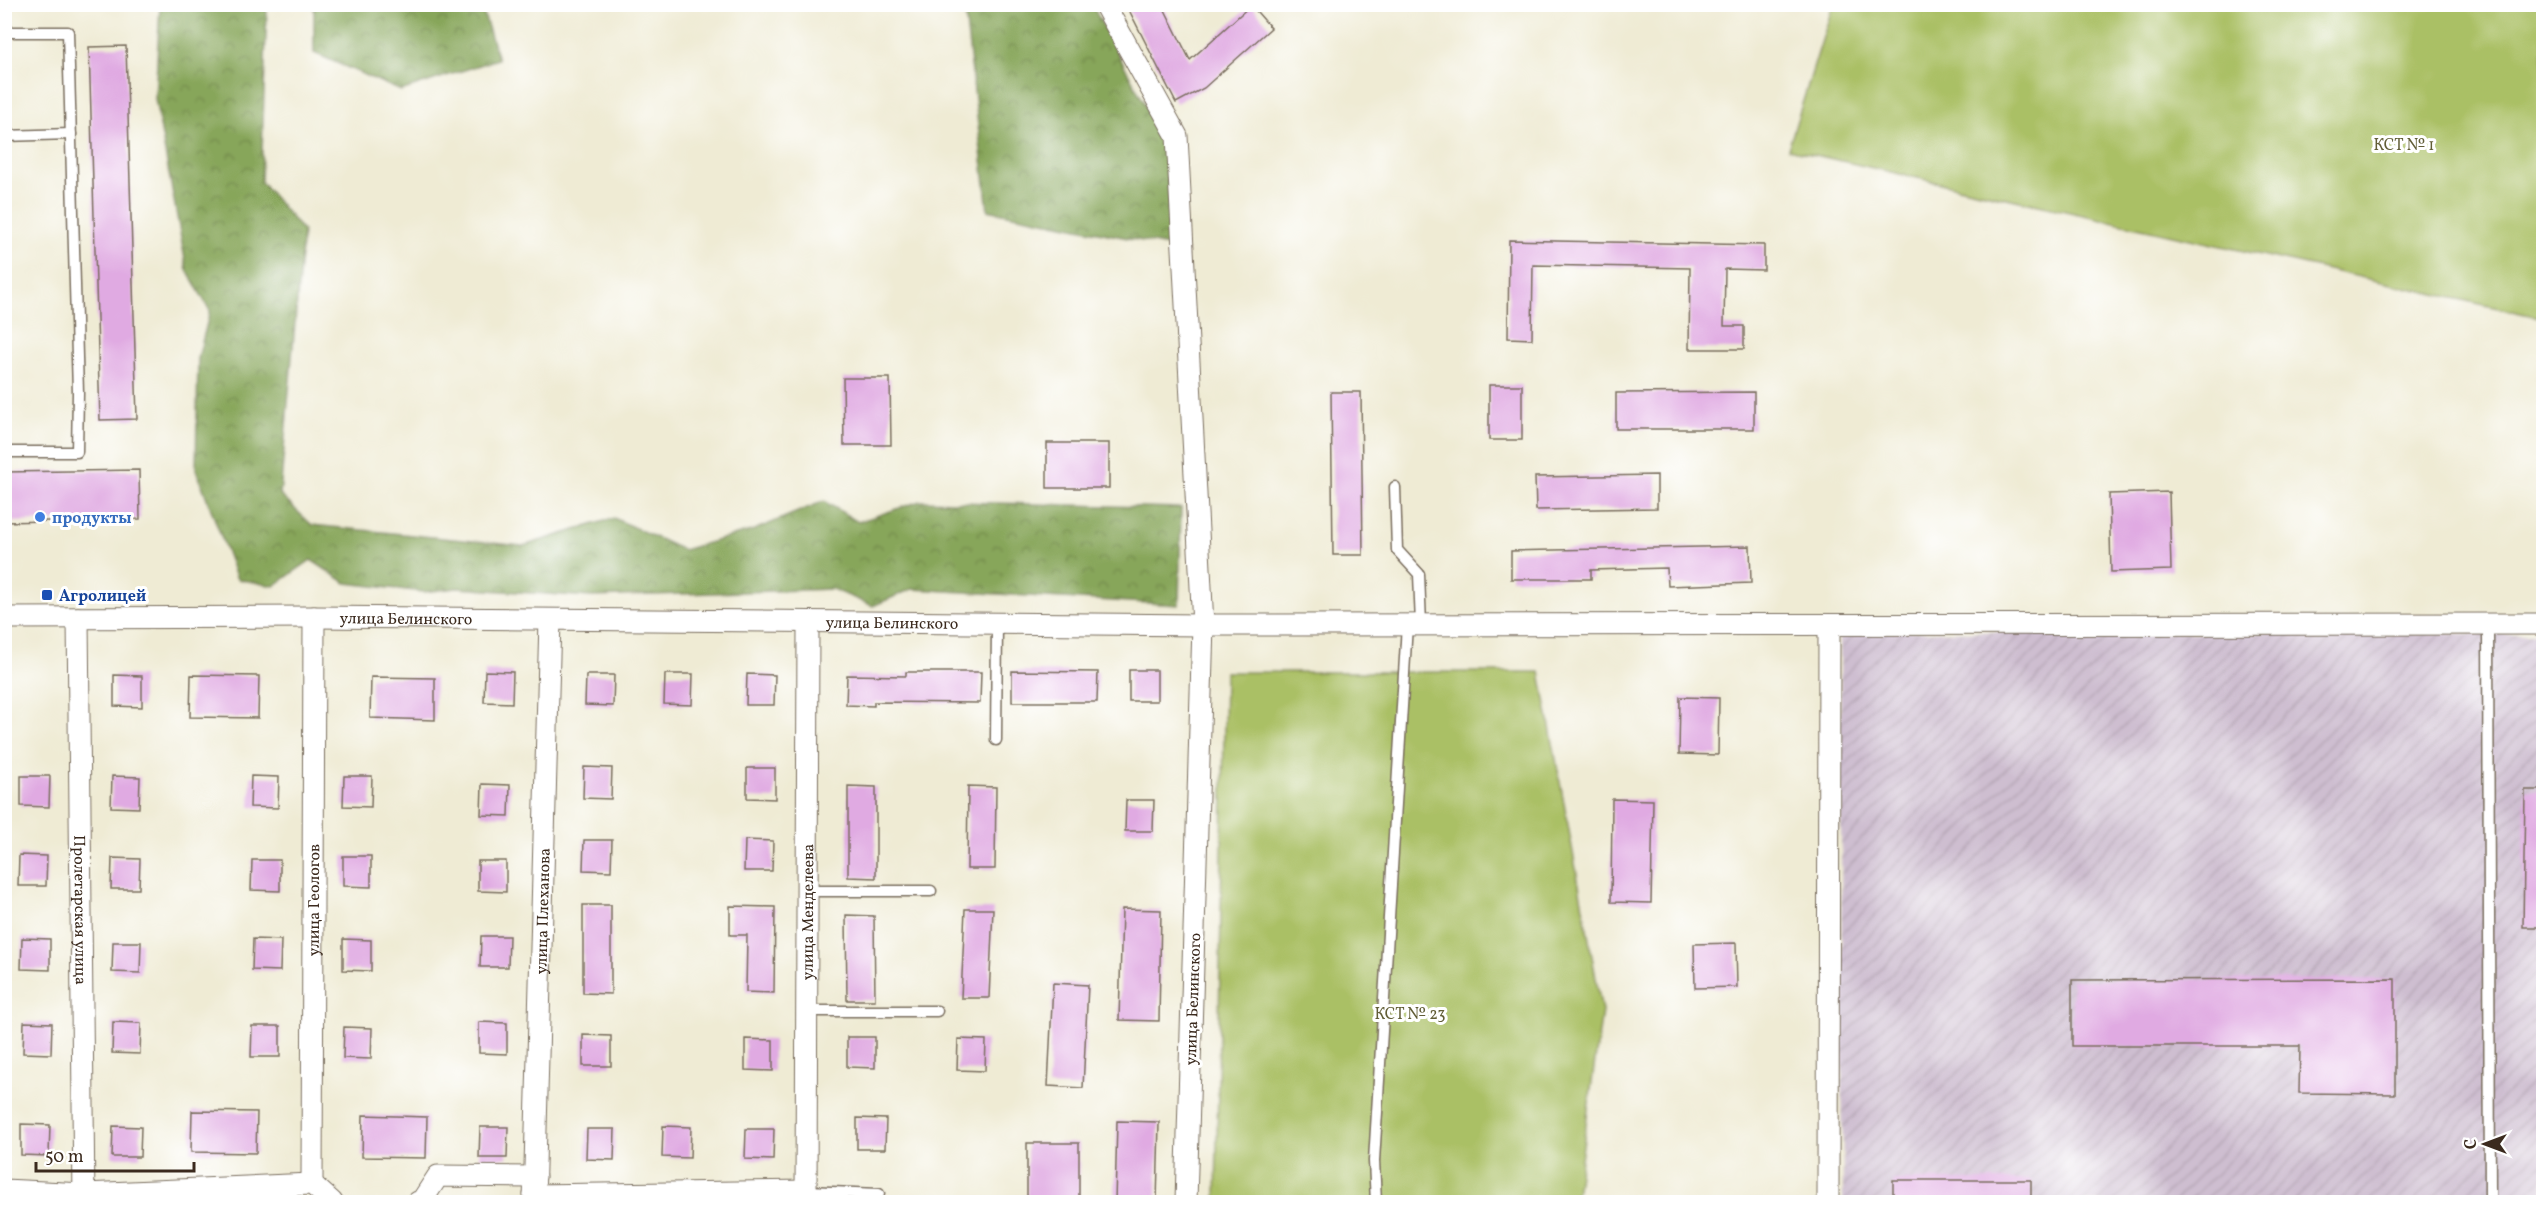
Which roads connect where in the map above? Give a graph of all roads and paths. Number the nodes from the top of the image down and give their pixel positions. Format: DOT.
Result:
graph roads {
  1 [pos="1104,4"];
  2 [pos="4,32"];
  3 [pos="70,134"];
  4 [pos="4,136"];
  5 [pos="4,452"];
  6 [pos="1395,487"];
  7 [pos="314,617"];
  8 [pos="4,618"];
  9 [pos="78,618"];
  10 [pos="550,620"];
  11 [pos="808,623"];
  12 [pos="997,624"];
  13 [pos="2488,624"];
  14 [pos="2544,624"];
  15 [pos="1203,625"];
  16 [pos="1414,625"];
  17 [pos="1829,625"];
  18 [pos="996,740"];
  19 [pos="807,891"];
  20 [pos="931,891"];
  21 [pos="807,1011"];
  22 [pos="937,1011"];
  23 [pos="312,1184"];
  24 [pos="4,1190"];
  25 [pos="534,1192"];
  26 [pos="879,1194"];
  27 [pos="807,1197"];
  28 [pos="84,1198"];
  29 [pos="332,1203"];
  30 [pos="418,1203"];
  31 [pos="1186,1203"];
  32 [pos="1376,1203"];
  33 [pos="1828,1203"];
  34 [pos="2490,1203"];
  1 -- 15 [label="street"];
  2 -- 3 [label="lane"];
  3 -- 4 [label="lane"];
  3 -- 5 [label="lane"];
  6 -- 16 [label="lane"];
  7 -- 9 [label="street, улица Белинского"];
  7 -- 10 [label="street, улица Белинского"];
  7 -- 23 [label="street, улица Геологов"];
  8 -- 9 [label="street, улица Белинского"];
  9 -- 28 [label="street, Пролетарская улица"];
  10 -- 11 [label="street, улица Белинского"];
  10 -- 25 [label="street, улица Плеханова"];
  11 -- 12 [label="street, улица Белинского"];
  11 -- 19 [label="street, улица Менделеева"];
  12 -- 15 [label="street, улица Белинского"];
  12 -- 18 [label="lane"];
  13 -- 14 [label="street"];
  13 -- 17 [label="street"];
  13 -- 34 [label="lane"];
  15 -- 16 [label="street"];
  15 -- 31 [label="street, улица Белинского"];
  16 -- 17 [label="street"];
  16 -- 32 [label="lane"];
  17 -- 33 [label="street"];
  19 -- 20 [label="lane"];
  19 -- 21 [label="street, улица Менделеева"];
  21 -- 22 [label="lane"];
  21 -- 27 [label="street, улица Менделеева"];
  23 -- 28 [label="street"];
  23 -- 29 [label="street"];
  24 -- 28 [label="street"];
  25 -- 27 [label="street"];
  25 -- 30 [label="street"];
  26 -- 27 [label="lane"];
}
